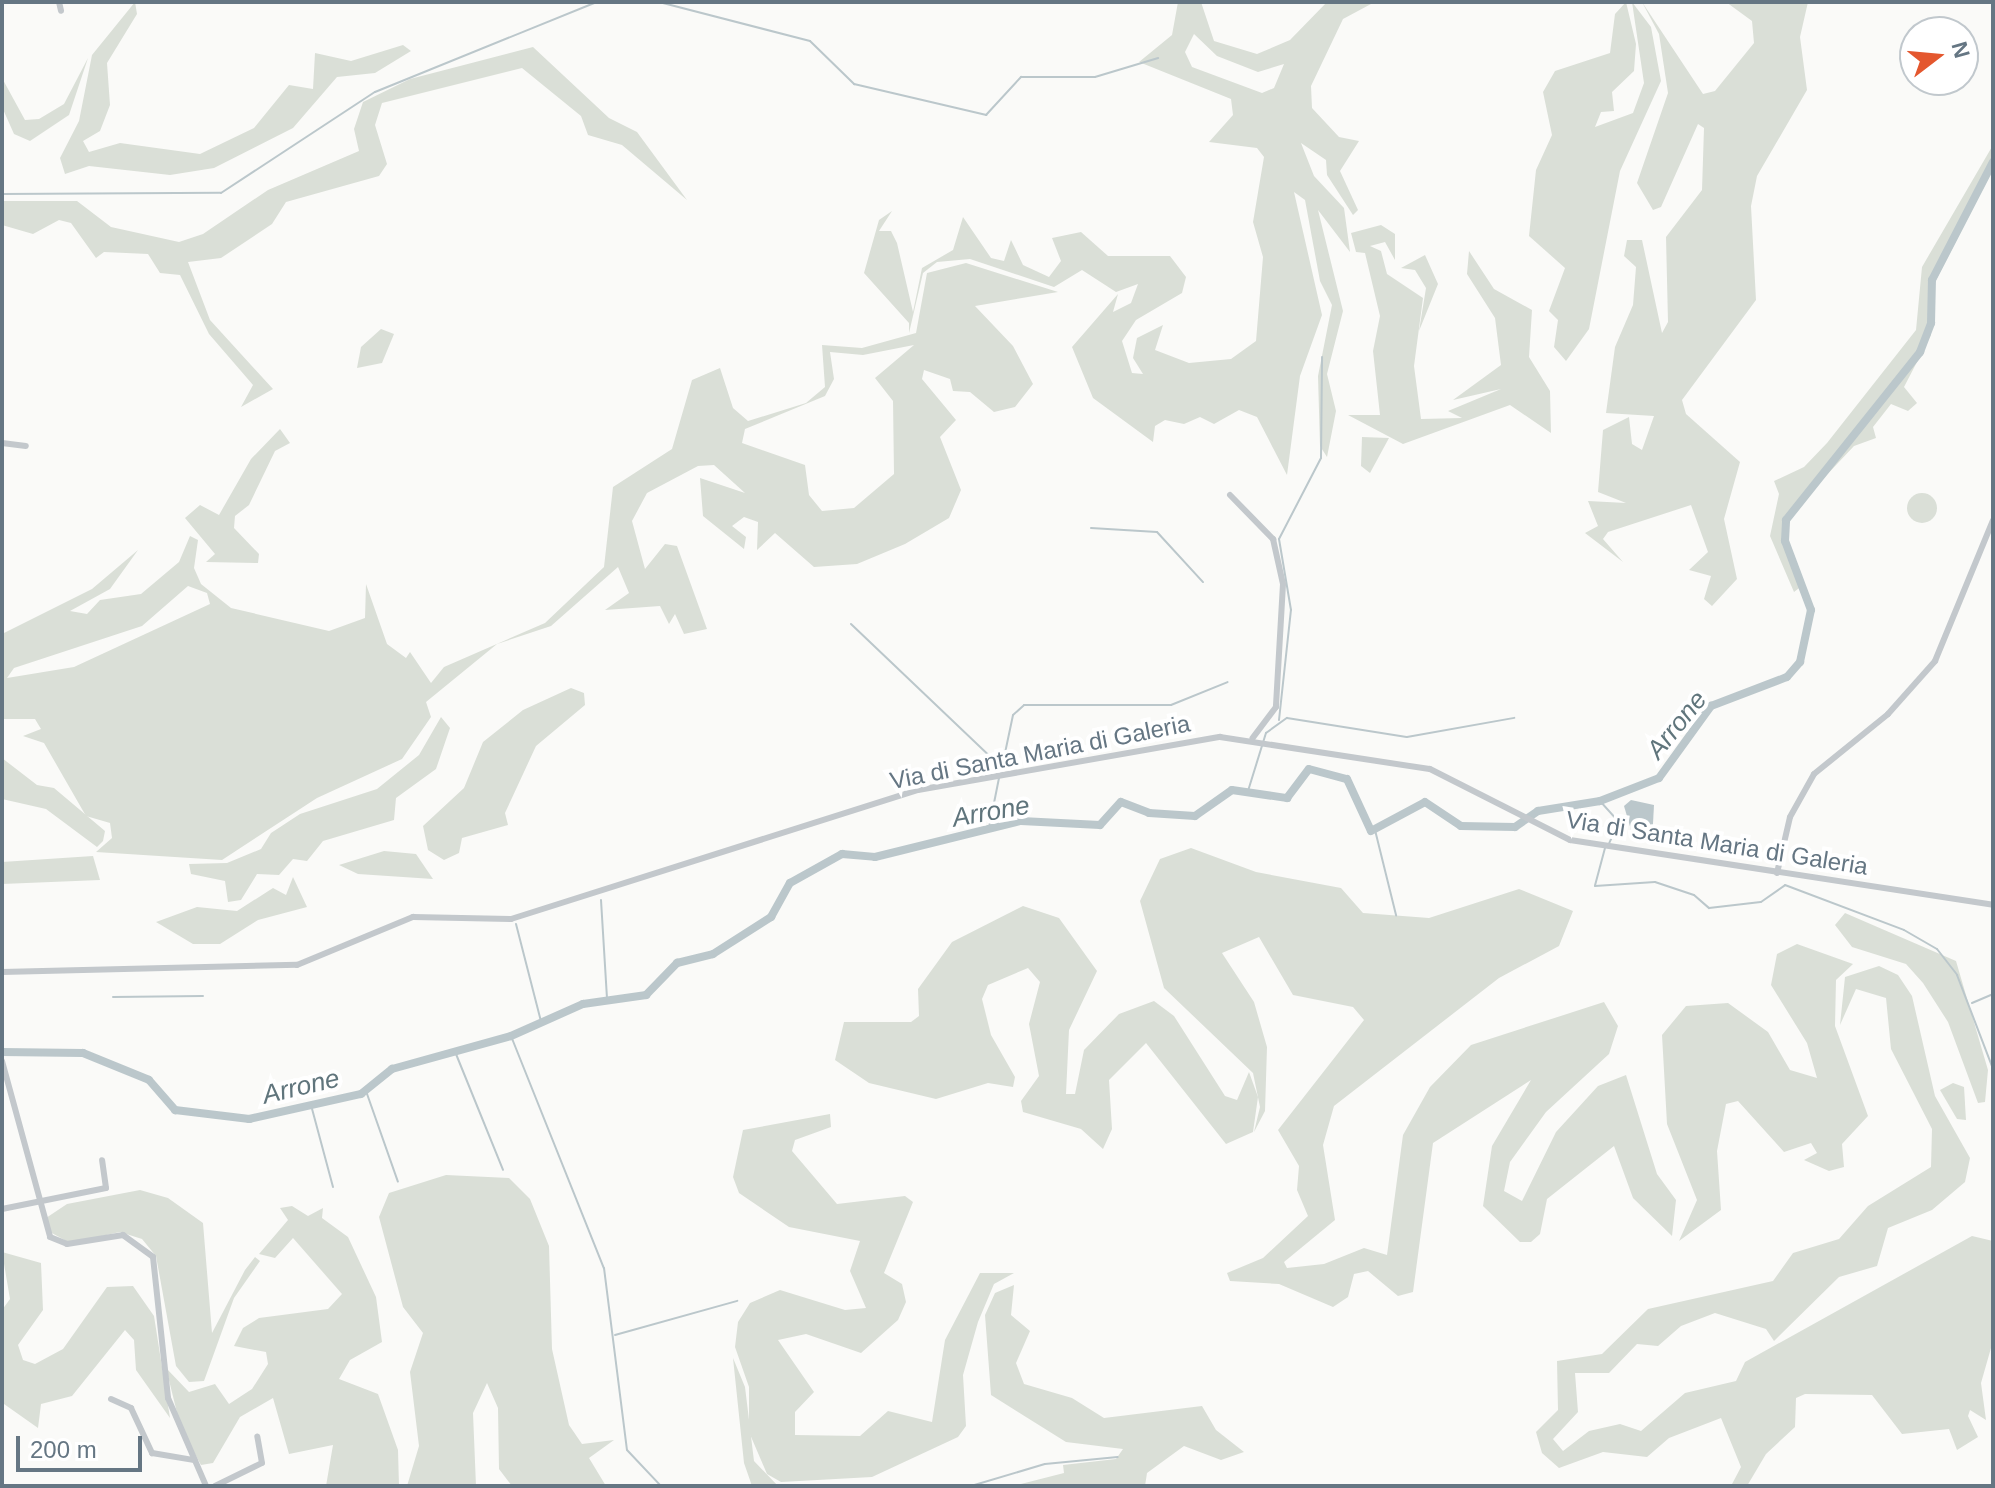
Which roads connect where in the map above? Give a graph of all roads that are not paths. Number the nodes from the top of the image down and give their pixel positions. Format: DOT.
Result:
graph roads {
  1 [pos="59,2"];
  2 [pos="61,11"];
  3 [pos="2,443"];
  4 [pos="26,446"];
  5 [pos="1230,495"];
  6 [pos="1993,520"];
  7 [pos="1260,739"];
  8 [pos="1777,873"];
  9 [pos="1993,905"];
  10 [pos="2,972"];
  11 [pos="2,1061"];
  12 [pos="102,1160"];
  13 [pos="37,1202"];
  14 [pos="2,1209"];
  15 [pos="111,1399"];
  16 [pos="257,1436"];
  17 [pos="194,1460"];
  18 [pos="206,1486"];
  19 [pos="215,1486"];
  1 -- 2 [label="street"];
  3 -- 4 [label="street"];
  5 -- 7 [label="street"];
  6 -- 8 [label="street"];
  7 -- 8 [label="street, Via di Santa Maria di Galeria"];
  7 -- 10 [label="street, Via di Santa Maria di Galeria"];
  8 -- 9 [label="street, Via di Santa Maria di Galeria"];
  11 -- 13 [label="street"];
  12 -- 13 [label="street"];
  13 -- 14 [label="street"];
  13 -- 17 [label="street"];
  15 -- 17 [label="street"];
  16 -- 19 [label="street"];
  17 -- 18 [label="street"];
}
